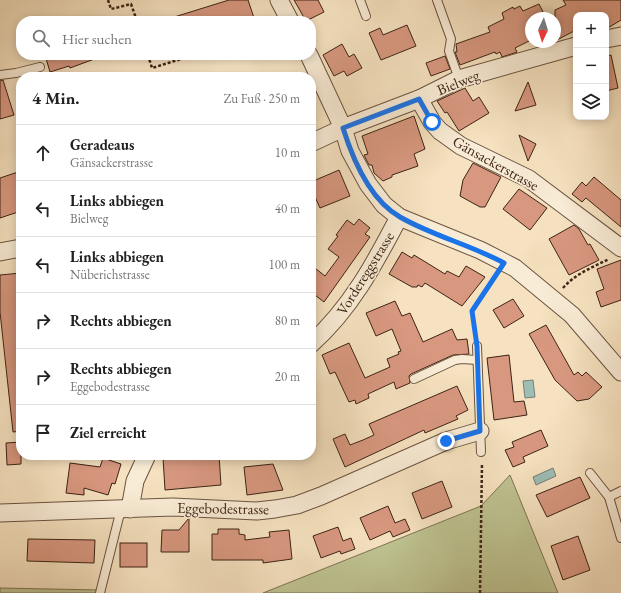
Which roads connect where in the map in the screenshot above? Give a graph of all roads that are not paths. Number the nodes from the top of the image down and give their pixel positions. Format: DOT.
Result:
graph roads {
  1 [pos="279,0"];
  2 [pos="360,0"];
  3 [pos="437,0"];
  4 [pos="287,16"];
  5 [pos="366,16"];
  6 [pos="621,36"];
  7 [pos="609,38"];
  8 [pos="573,47"];
  9 [pos="310,60"];
  10 [pos="40,67"];
  11 [pos="20,72"];
  12 [pos="16,73"];
  13 [pos="0,75"];
  14 [pos="459,79"];
  15 [pos="419,99"];
  16 [pos="343,128"];
  17 [pos="316,141"];
  18 [pos="399,217"];
  19 [pos="16,249"];
  20 [pos="0,252"];
  21 [pos="616,253"];
  22 [pos="316,340"];
  23 [pos="477,346"];
  24 [pos="477,360"];
  25 [pos="621,372"];
  26 [pos="414,379"];
  27 [pos="480,431"];
  28 [pos="481,452"];
  29 [pos="145,460"];
  30 [pos="590,473"];
  31 [pos="621,491"];
  32 [pos="609,497"];
  33 [pos="125,509"];
  34 [pos="0,513"];
  35 [pos="621,538"];
  36 [pos="100,593"];
  1 -- 4 [label="street"];
  2 -- 5 [label="lane"];
  3 -- 14 [label="lane"];
  6 -- 7 [label="street"];
  8 -- 14 [label="street, Bielweg"];
  9 -- 16 [label="street"];
  10 -- 11 [label="lane"];
  12 -- 13 [label="lane"];
  14 -- 15 [label="street, Bielweg"];
  15 -- 16 [label="street, Bielweg"];
  15 -- 21 [label="street, Gänsackerstrasse"];
  16 -- 17 [label="street, Bielweg"];
  16 -- 18 [label="street"];
  18 -- 22 [label="street, Vordereggstrasse"];
  18 -- 25 [label="street"];
  19 -- 20 [label="street"];
  23 -- 24 [label="lane"];
  24 -- 26 [label="lane"];
  24 -- 27 [label="lane"];
  27 -- 28 [label="lane"];
  27 -- 33 [label="street, Eggebodestrasse"];
  29 -- 33 [label="street"];
  30 -- 32 [label="lane"];
  31 -- 32 [label="lane"];
  32 -- 35 [label="lane"];
  33 -- 34 [label="street, Eggebodestrasse"];
  33 -- 36 [label="lane"];
}
